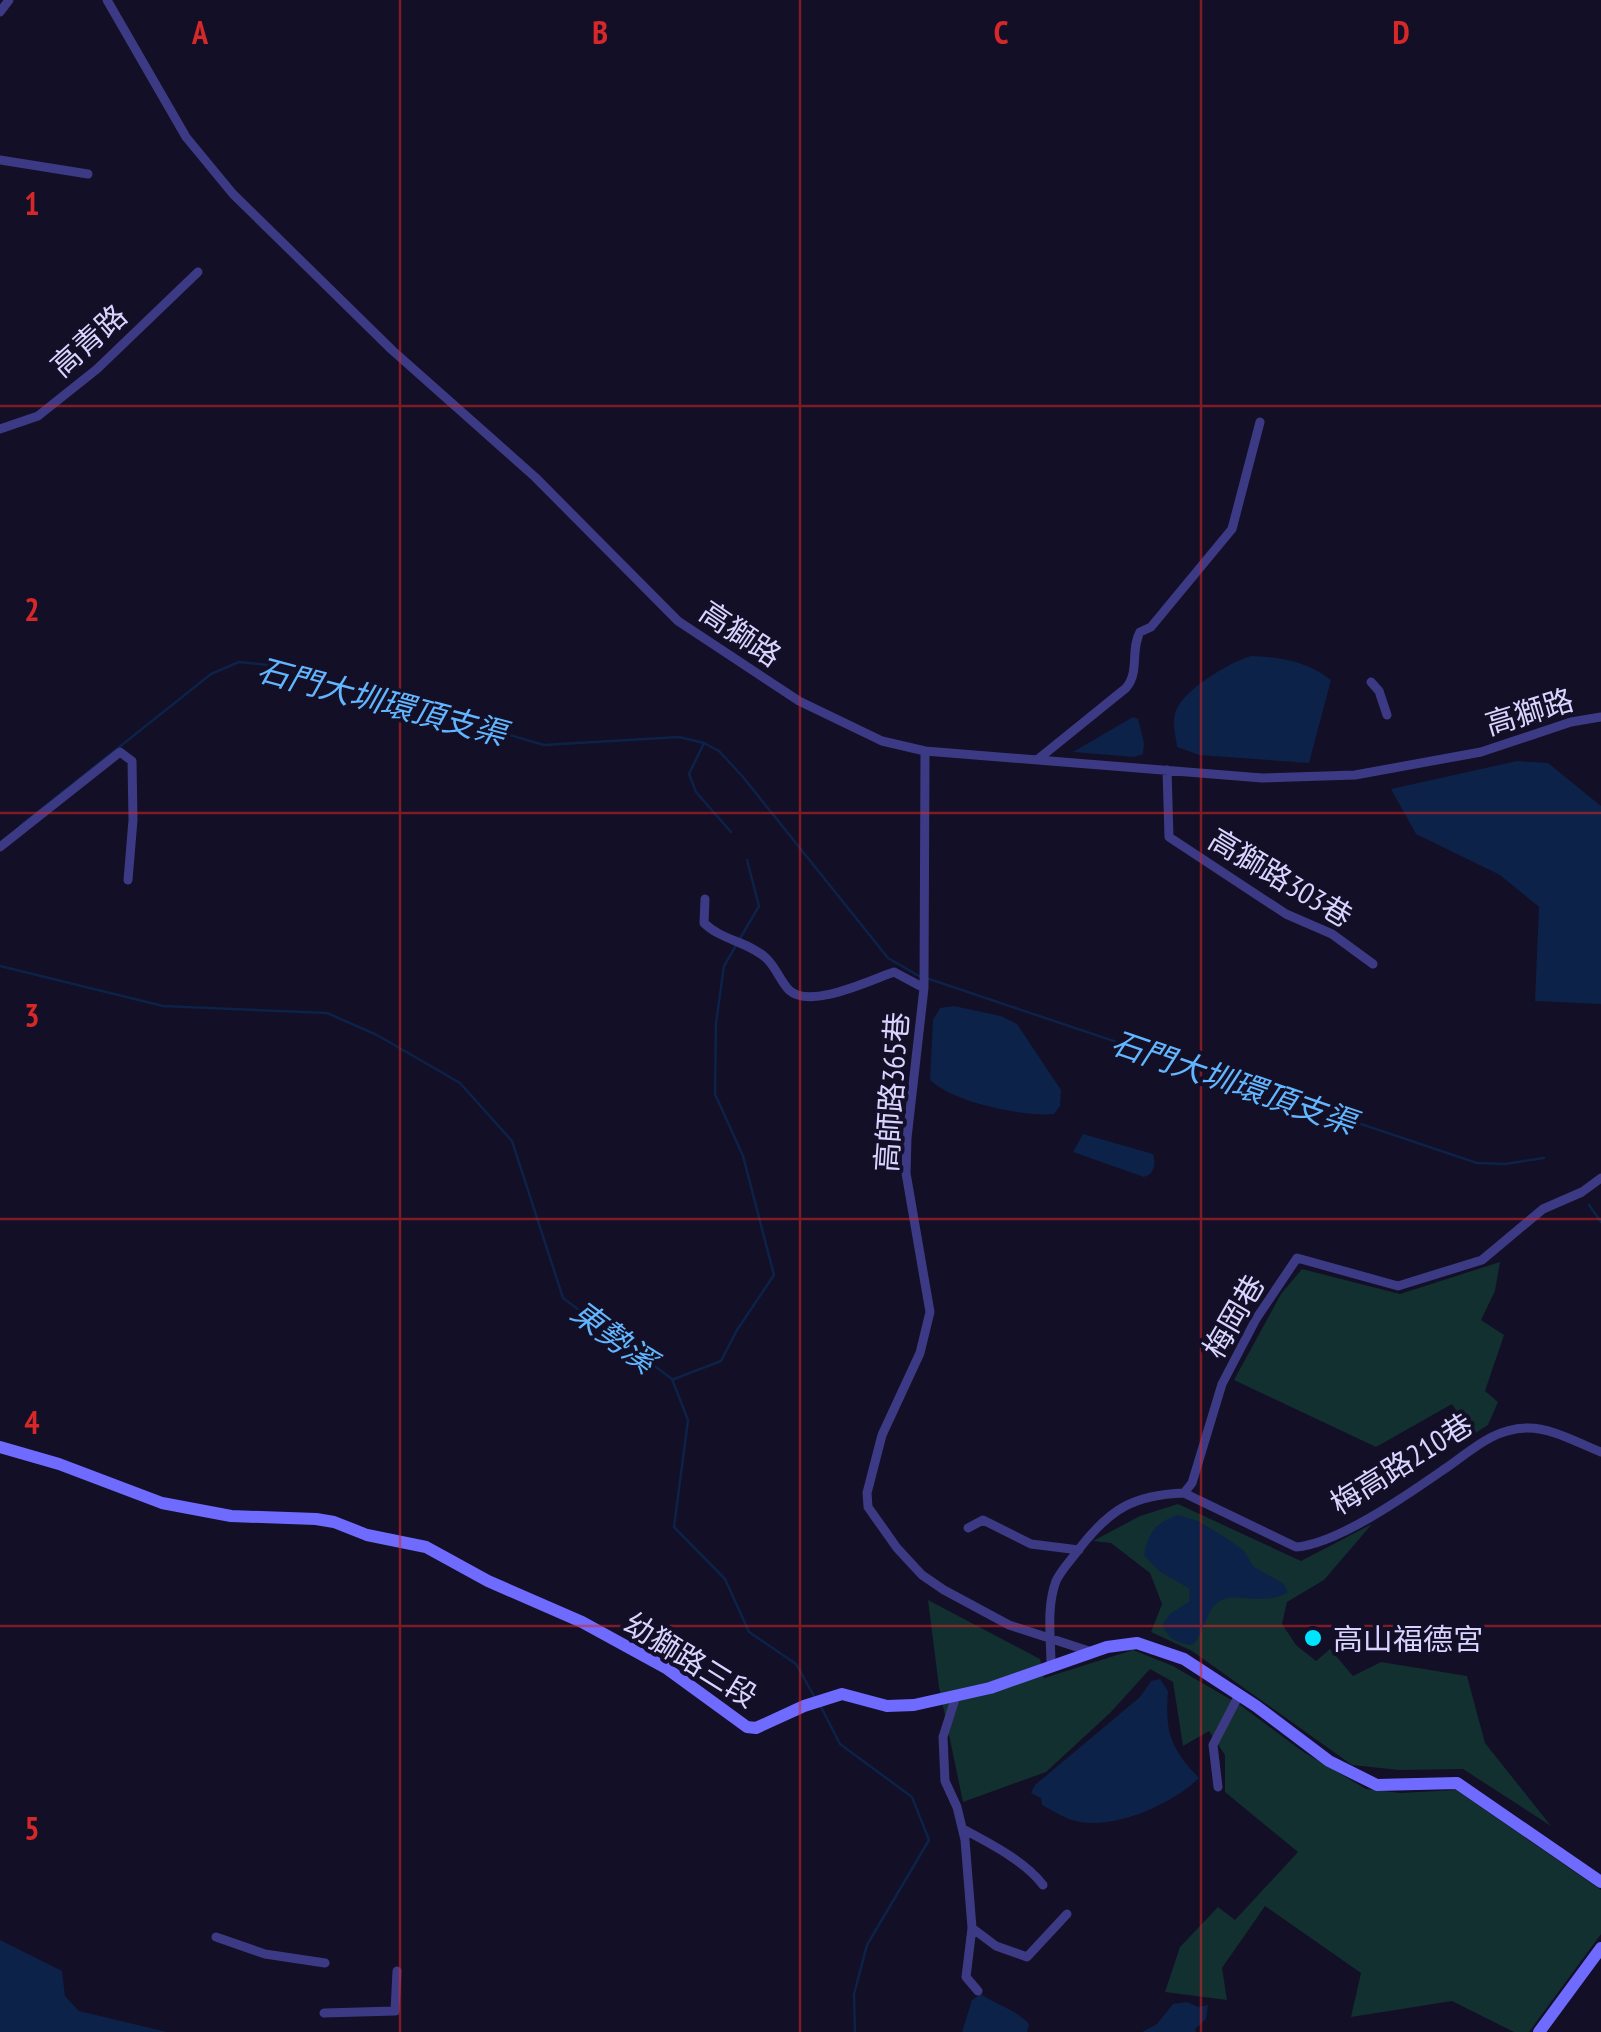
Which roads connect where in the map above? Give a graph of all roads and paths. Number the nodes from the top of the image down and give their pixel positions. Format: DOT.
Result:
graph roads {
  1 [pos="10,0"];
  2 [pos="107,0"];
  3 [pos="0,12"];
  4 [pos="0,160"];
  5 [pos="88,174"];
  6 [pos="198,272"];
  7 [pos="1260,422"];
  8 [pos="0,429"];
  9 [pos="1371,682"];
  10 [pos="1387,715"];
  11 [pos="1601,716"];
  12 [pos="924,751"];
  13 [pos="1037,760"];
  14 [pos="1167,770"];
  15 [pos="0,847"];
  16 [pos="128,880"];
  17 [pos="705,898"];
  18 [pos="1374,964"];
  19 [pos="924,988"];
  20 [pos="1601,1178"];
  21 [pos="0,1447"];
  22 [pos="1601,1452"];
  23 [pos="1184,1494"];
  24 [pos="968,1528"];
  25 [pos="1079,1550"];
  26 [pos="1051,1638"];
  27 [pos="1092,1652"];
  28 [pos="1051,1666"];
  29 [pos="1240,1695"];
  30 [pos="956,1696"];
  31 [pos="1218,1787"];
  32 [pos="963,1829"];
  33 [pos="1601,1882"];
  34 [pos="1043,1886"];
  35 [pos="1067,1914"];
  36 [pos="972,1928"];
  37 [pos="216,1937"];
  38 [pos="1601,1948"];
  39 [pos="326,1963"];
  40 [pos="397,1972"];
  41 [pos="978,1991"];
  42 [pos="324,2013"];
  43 [pos="1539,2032"];
  1 -- 3 [label="street"];
  2 -- 12 [label="street, 高獅路"];
  4 -- 5 [label="street"];
  6 -- 8 [label="street, 高青路"];
  7 -- 13 [label="street"];
  9 -- 10 [label="street"];
  11 -- 14 [label="street, 高獅路"];
  12 -- 13 [label="street, 高獅路"];
  12 -- 19 [label="street, 高師路365巷"];
  13 -- 14 [label="street, 高獅路"];
  14 -- 18 [label="street, 高獅路303巷"];
  15 -- 16 [label="street"];
  17 -- 19 [label="street"];
  19 -- 26 [label="street, 高師路365巷"];
  20 -- 23 [label="street, 梅岡巷"];
  21 -- 30 [label="street, 幼獅路三段"];
  22 -- 23 [label="street, 梅高路210巷"];
  23 -- 25 [label="street"];
  24 -- 25 [label="street"];
  25 -- 26 [label="street"];
  26 -- 27 [label="street, 高師路365巷"];
  26 -- 28 [label="street"];
  27 -- 28 [label="street, 幼獅路三段"];
  27 -- 29 [label="street, 幼獅路三段"];
  28 -- 30 [label="street, 幼獅路三段"];
  29 -- 31 [label="street"];
  29 -- 33 [label="street, 幼獅路三段"];
  30 -- 32 [label="street"];
  32 -- 34 [label="street"];
  32 -- 36 [label="street"];
  35 -- 36 [label="street"];
  36 -- 41 [label="street"];
  37 -- 39 [label="street"];
  38 -- 43 [label="street"];
  40 -- 42 [label="street"];
}
